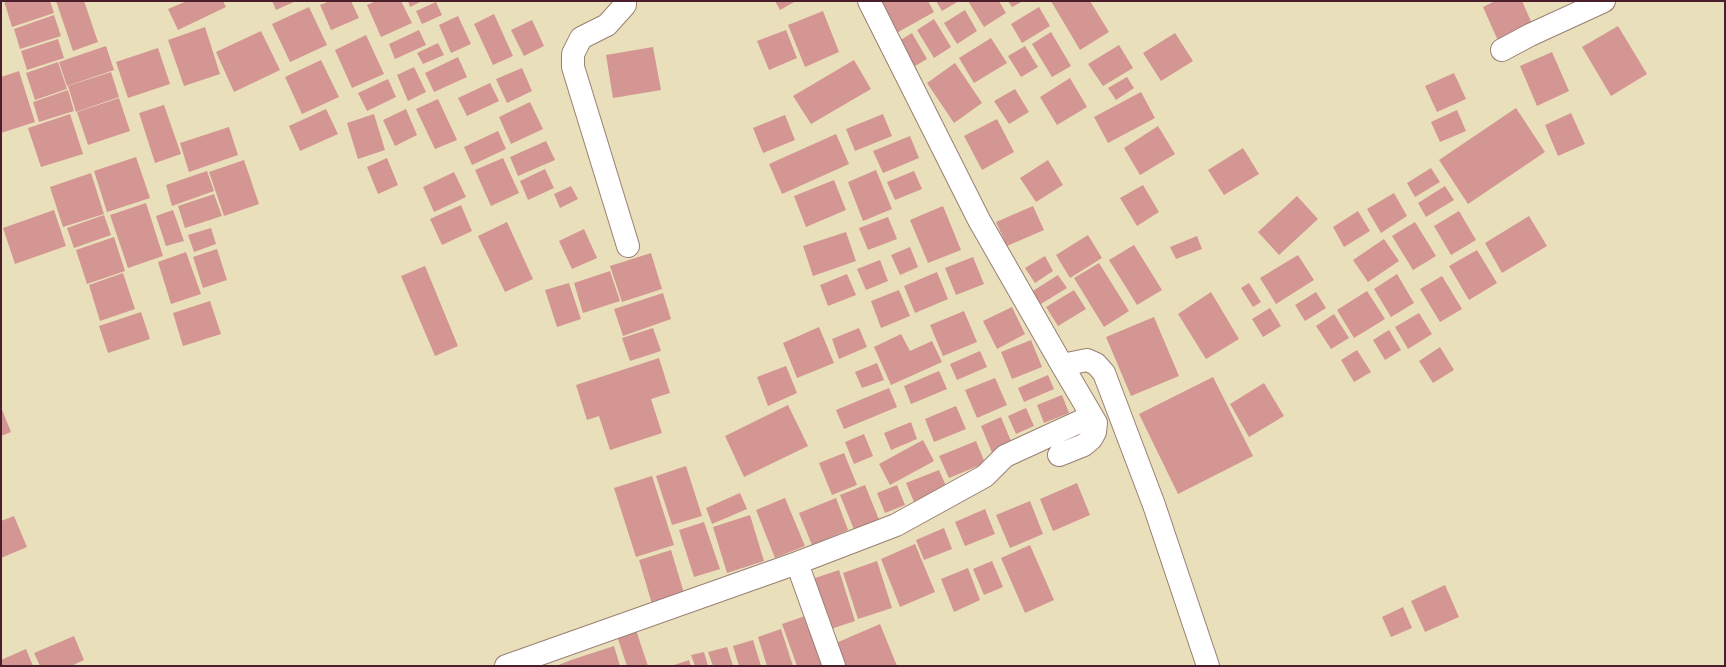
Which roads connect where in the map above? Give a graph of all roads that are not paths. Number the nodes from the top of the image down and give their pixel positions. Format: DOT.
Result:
graph roads {
  1 [pos="625,1"];
  2 [pos="869,1"];
  3 [pos="1604,1"];
  4 [pos="1502,50"];
  5 [pos="628,246"];
  6 [pos="1062,365"];
  7 [pos="1092,416"];
  8 [pos="1058,455"];
  9 [pos="797,563"];
  10 [pos="506,666"];
  11 [pos="834,666"];
  12 [pos="1208,666"];
  1 -- 5 [label="street"];
  2 -- 6 [label="street"];
  3 -- 4 [label="street"];
  6 -- 7 [label="street"];
  6 -- 12 [label="street"];
  7 -- 8 [label="street"];
  7 -- 9 [label="street"];
  9 -- 10 [label="street"];
  9 -- 11 [label="street"];
}
